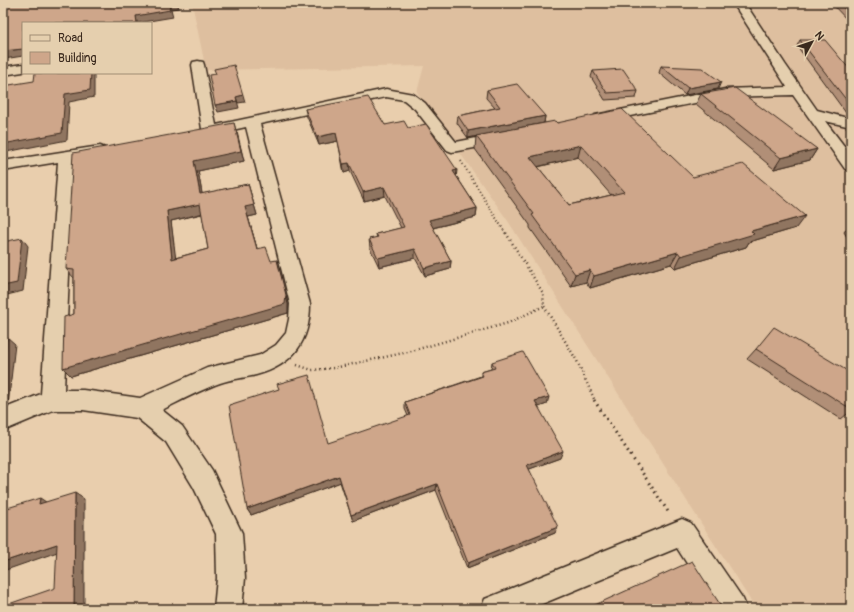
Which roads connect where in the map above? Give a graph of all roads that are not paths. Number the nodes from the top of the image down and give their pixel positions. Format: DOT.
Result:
graph roads {
  1 [pos="739,3"];
  2 [pos="198,65"];
  3 [pos="22,68"];
  4 [pos="3,71"];
  5 [pos="797,91"];
  6 [pos="811,113"];
  7 [pos="586,121"];
  8 [pos="252,122"];
  9 [pos="851,123"];
  10 [pos="210,131"];
  11 [pos="195,133"];
  12 [pos="517,135"];
  13 [pos="112,148"];
  14 [pos="66,157"];
  15 [pos="3,166"];
  16 [pos="851,166"];
  17 [pos="52,400"];
  18 [pos="142,409"];
  19 [pos="3,420"];
  20 [pos="228,609"];
  21 [pos="495,609"];
  22 [pos="733,609"];
  1 -- 5 [label="street"];
  2 -- 10 [label="street"];
  3 -- 4 [label="street"];
  5 -- 6 [label="street"];
  5 -- 7 [label="street"];
  6 -- 9 [label="street"];
  6 -- 16 [label="street"];
  8 -- 10 [label="street"];
  8 -- 12 [label="street"];
  8 -- 18 [label="street"];
  10 -- 11 [label="street"];
  13 -- 14 [label="street"];
  14 -- 15 [label="street"];
  14 -- 17 [label="street"];
  17 -- 18 [label="street"];
  17 -- 19 [label="street"];
  18 -- 20 [label="street"];
  21 -- 22 [label="street"];
}
